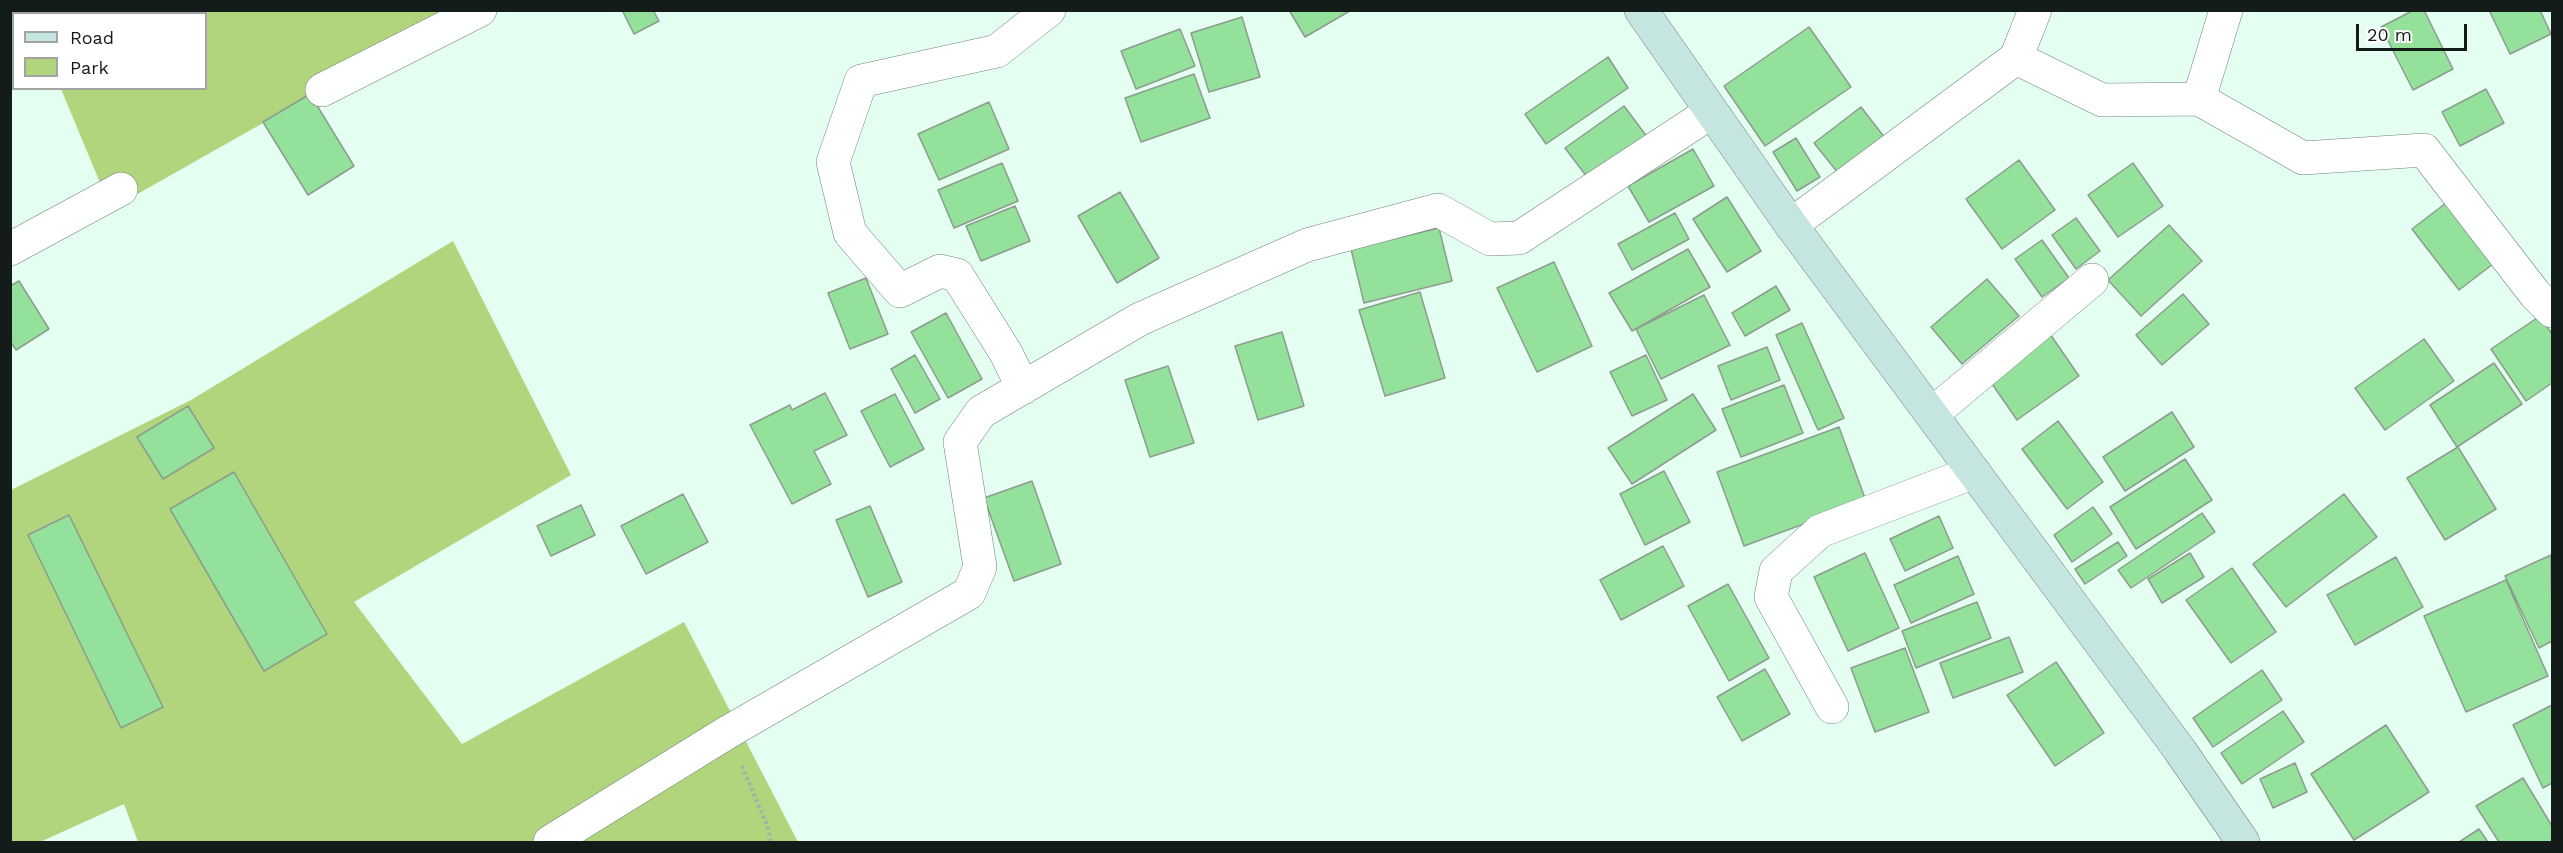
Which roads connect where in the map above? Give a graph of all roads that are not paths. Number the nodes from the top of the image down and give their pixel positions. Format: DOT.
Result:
graph roads {
  1 [pos="480,10"];
  2 [pos="1049,10"];
  3 [pos="1641,10"];
  4 [pos="2035,10"];
  5 [pos="2226,10"];
  6 [pos="2016,58"];
  7 [pos="322,90"];
  8 [pos="2199,99"];
  9 [pos="1711,112"];
  10 [pos="121,189"];
  11 [pos="1791,225"];
  12 [pos="10,249"];
  13 [pos="2092,280"];
  14 [pos="2553,311"];
  15 [pos="1023,388"];
  16 [pos="1932,414"];
  17 [pos="1974,471"];
  18 [pos="1832,707"];
  19 [pos="550,843"];
  20 [pos="2244,843"];
  1 -- 7 [label="street"];
  2 -- 15 [label="street"];
  3 -- 9 [label="main road"];
  4 -- 6 [label="street"];
  5 -- 8 [label="street"];
  6 -- 8 [label="street"];
  6 -- 11 [label="street"];
  8 -- 14 [label="street"];
  9 -- 11 [label="main road"];
  9 -- 15 [label="street"];
  10 -- 12 [label="street"];
  11 -- 16 [label="main road"];
  13 -- 16 [label="street"];
  15 -- 19 [label="street"];
  16 -- 17 [label="main road"];
  17 -- 18 [label="street"];
  17 -- 20 [label="main road"];
}
